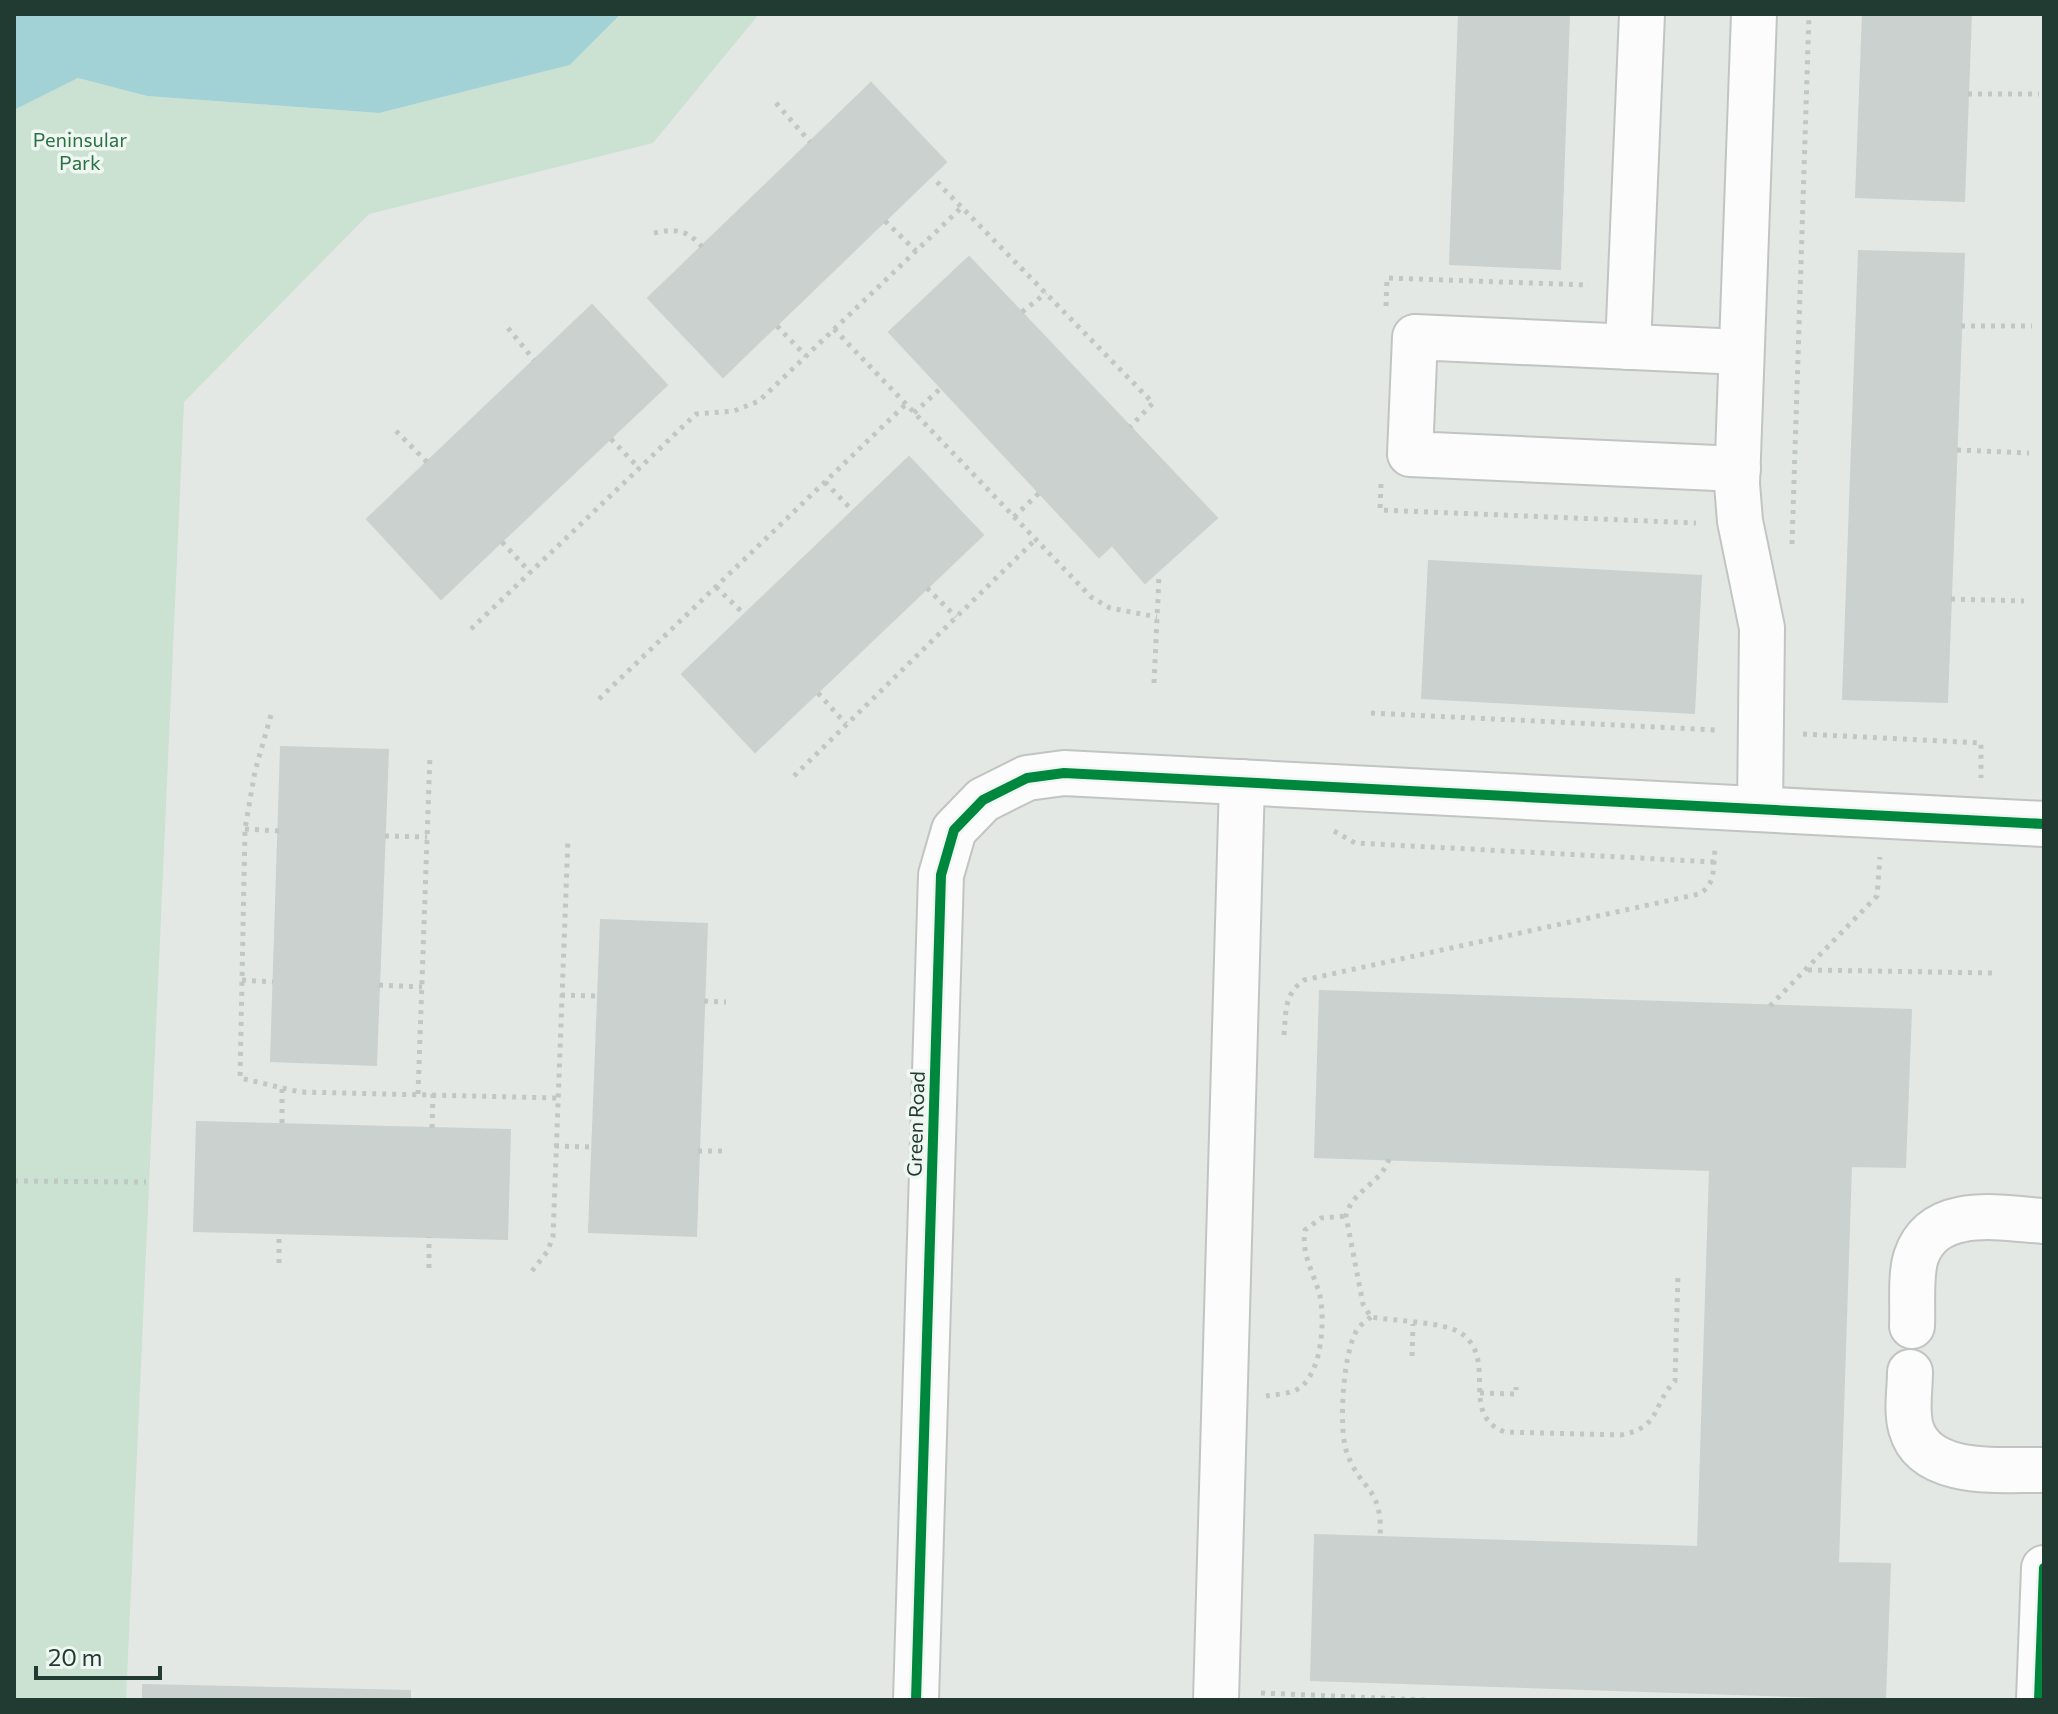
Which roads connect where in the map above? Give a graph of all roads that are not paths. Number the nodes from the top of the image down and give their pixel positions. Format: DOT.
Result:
graph roads {
  1 [pos="1642,14"];
  2 [pos="1754,14"];
  3 [pos="1628,347"];
  4 [pos="1741,352"];
  5 [pos="1738,469"];
  6 [pos="1229,781"];
  7 [pos="1760,809"];
  8 [pos="2044,824"];
  9 [pos="2044,1221"];
  10 [pos="1912,1326"];
  11 [pos="1910,1372"];
  12 [pos="2044,1470"];
  13 [pos="2044,1568"];
  14 [pos="916,1700"];
  15 [pos="1216,1700"];
  16 [pos="2039,1700"];
  1 -- 3 [label="street"];
  2 -- 4 [label="street"];
  3 -- 4 [label="street"];
  3 -- 5 [label="street"];
  4 -- 5 [label="street"];
  5 -- 7 [label="street"];
  6 -- 7 [label="street, Green Road"];
  6 -- 14 [label="street, Green Road"];
  6 -- 15 [label="street"];
  7 -- 8 [label="street, Green Road"];
  9 -- 10 [label="street"];
  11 -- 12 [label="street"];
  13 -- 16 [label="street"];
}
